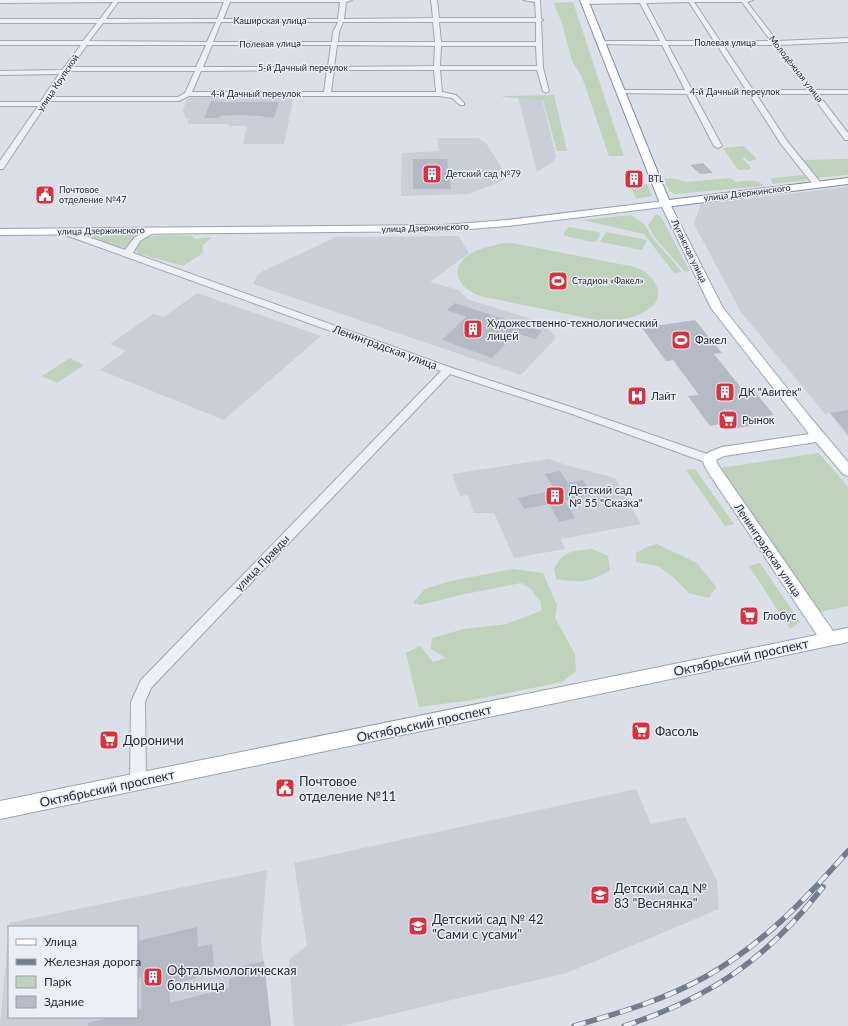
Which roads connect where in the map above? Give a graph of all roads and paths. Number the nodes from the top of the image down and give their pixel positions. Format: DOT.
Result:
graph roads {
  1 [pos="116,0"];
  2 [pos="228,0"];
  3 [pos="343,0"];
  4 [pos="349,0"];
  5 [pos="434,0"];
  6 [pos="526,0"];
  7 [pos="690,0"];
  8 [pos="743,0"];
  9 [pos="752,0"];
  10 [pos="0,1"];
  11 [pos="538,1"];
  12 [pos="585,1"];
  13 [pos="642,1"];
  14 [pos="435,20"];
  15 [pos="540,20"];
  16 [pos="0,21"];
  17 [pos="102,21"];
  18 [pos="220,21"];
  19 [pos="341,21"];
  20 [pos="848,40"];
  21 [pos="0,43"];
  22 [pos="334,43"];
  23 [pos="438,43"];
  24 [pos="601,43"];
  25 [pos="719,43"];
  26 [pos="775,43"];
  27 [pos="84,44"];
  28 [pos="210,44"];
  29 [pos="540,44"];
  30 [pos="663,44"];
  31 [pos="331,68"];
  32 [pos="437,68"];
  33 [pos="540,68"];
  34 [pos="198,69"];
  35 [pos="65,71"];
  36 [pos="0,73"];
  37 [pos="546,91"];
  38 [pos="621,92"];
  39 [pos="690,92"];
  40 [pos="751,92"];
  41 [pos="814,92"];
  42 [pos="848,92"];
  43 [pos="188,94"];
  44 [pos="327,94"];
  45 [pos="439,94"];
  46 [pos="45,101"];
  47 [pos="0,104"];
  48 [pos="462,104"];
  49 [pos="848,138"];
  50 [pos="718,146"];
  51 [pos="0,167"];
  52 [pos="848,181"];
  53 [pos="818,185"];
  54 [pos="666,204"];
  55 [pos="152,230"];
  56 [pos="63,231"];
  57 [pos="0,232"];
  58 [pos="128,254"];
  59 [pos="448,370"];
  60 [pos="819,436"];
  61 [pos="710,459"];
  62 [pos="848,471"];
  63 [pos="848,635"];
  64 [pos="829,639"];
  65 [pos="138,782"];
  66 [pos="0,810"];
  1 -- 2 [label="street"];
  1 -- 10 [label="street"];
  1 -- 17 [label="street, улица Крупской"];
  2 -- 3 [label="street"];
  2 -- 18 [label="street"];
  3 -- 4 [label="street"];
  3 -- 19 [label="street"];
  5 -- 14 [label="street"];
  6 -- 11 [label="street"];
  7 -- 8 [label="street"];
  7 -- 13 [label="street"];
  7 -- 25 [label="street"];
  8 -- 9 [label="street"];
  8 -- 26 [label="street, Молодёжная улица"];
  11 -- 15 [label="street"];
  12 -- 13 [label="street"];
  12 -- 24 [label="highway, Луганская улица"];
  13 -- 30 [label="street"];
  14 -- 15 [label="street, Каширская улица"];
  14 -- 19 [label="street, Каширская улица"];
  14 -- 23 [label="street"];
  15 -- 29 [label="street"];
  16 -- 17 [label="street, Каширская улица"];
  17 -- 18 [label="street, Каширская улица"];
  17 -- 27 [label="street, улица Крупской"];
  18 -- 19 [label="street, Каширская улица"];
  18 -- 28 [label="street"];
  19 -- 22 [label="street"];
  20 -- 26 [label="street, Полевая улица"];
  21 -- 27 [label="street, Полевая улица"];
  22 -- 23 [label="street, Полевая улица"];
  22 -- 28 [label="street, Полевая улица"];
  22 -- 31 [label="street"];
  23 -- 29 [label="street, Полевая улица"];
  23 -- 32 [label="street"];
  24 -- 30 [label="street, Полевая улица"];
  24 -- 38 [label="highway, Луганская улица"];
  25 -- 26 [label="street, Полевая улица"];
  25 -- 30 [label="street, Полевая улица"];
  25 -- 40 [label="street"];
  26 -- 41 [label="street, Молодёжная улица"];
  27 -- 28 [label="street, Полевая улица"];
  27 -- 35 [label="street, улица Крупской"];
  28 -- 34 [label="street"];
  29 -- 33 [label="street"];
  30 -- 39 [label="street"];
  31 -- 32 [label="street, 5-й Дачный переулок"];
  31 -- 34 [label="street, 5-й Дачный переулок"];
  31 -- 44 [label="street"];
  32 -- 33 [label="street, 5-й Дачный переулок"];
  32 -- 45 [label="street"];
  33 -- 37 [label="street"];
  34 -- 35 [label="street, 5-й Дачный переулок"];
  34 -- 43 [label="street"];
  35 -- 36 [label="street, 5-й Дачный переулок"];
  35 -- 46 [label="street, улица Крупской"];
  38 -- 39 [label="street, 4-й Дачный переулок"];
  38 -- 54 [label="highway, Луганская улица"];
  39 -- 40 [label="street, 4-й Дачный переулок"];
  39 -- 50 [label="street"];
  40 -- 41 [label="street, 4-й Дачный переулок"];
  40 -- 53 [label="street"];
  41 -- 42 [label="street, 4-й Дачный переулок"];
  41 -- 49 [label="street, Молодёжная улица"];
  43 -- 44 [label="street, 4-й Дачный переулок"];
  43 -- 46 [label="street, 4-й Дачный переулок"];
  44 -- 45 [label="street, 4-й Дачный переулок"];
  45 -- 48 [label="street, 4-й Дачный переулок"];
  46 -- 47 [label="street, 4-й Дачный переулок"];
  46 -- 51 [label="street, улица Крупской"];
  52 -- 53 [label="highway, улица Дзержинского"];
  53 -- 54 [label="highway, улица Дзержинского"];
  54 -- 55 [label="main road, улица Дзержинского"];
  54 -- 60 [label="main road, Луганская улица"];
  55 -- 56 [label="main road, улица Дзержинского"];
  55 -- 58 [label="street"];
  56 -- 57 [label="main road, улица Дзержинского"];
  56 -- 58 [label="street, Ленинградская улица"];
  58 -- 59 [label="street, Ленинградская улица"];
  59 -- 61 [label="street, Ленинградская улица"];
  59 -- 65 [label="street, улица Правды"];
  60 -- 61 [label="main road"];
  60 -- 62 [label="main road, Луганская улица"];
  61 -- 64 [label="main road, Ленинградская улица"];
  63 -- 64 [label="main road, Октябрьский проспект"];
  64 -- 65 [label="main road, Октябрьский проспект"];
  65 -- 66 [label="main road, Октябрьский проспект"];
}
